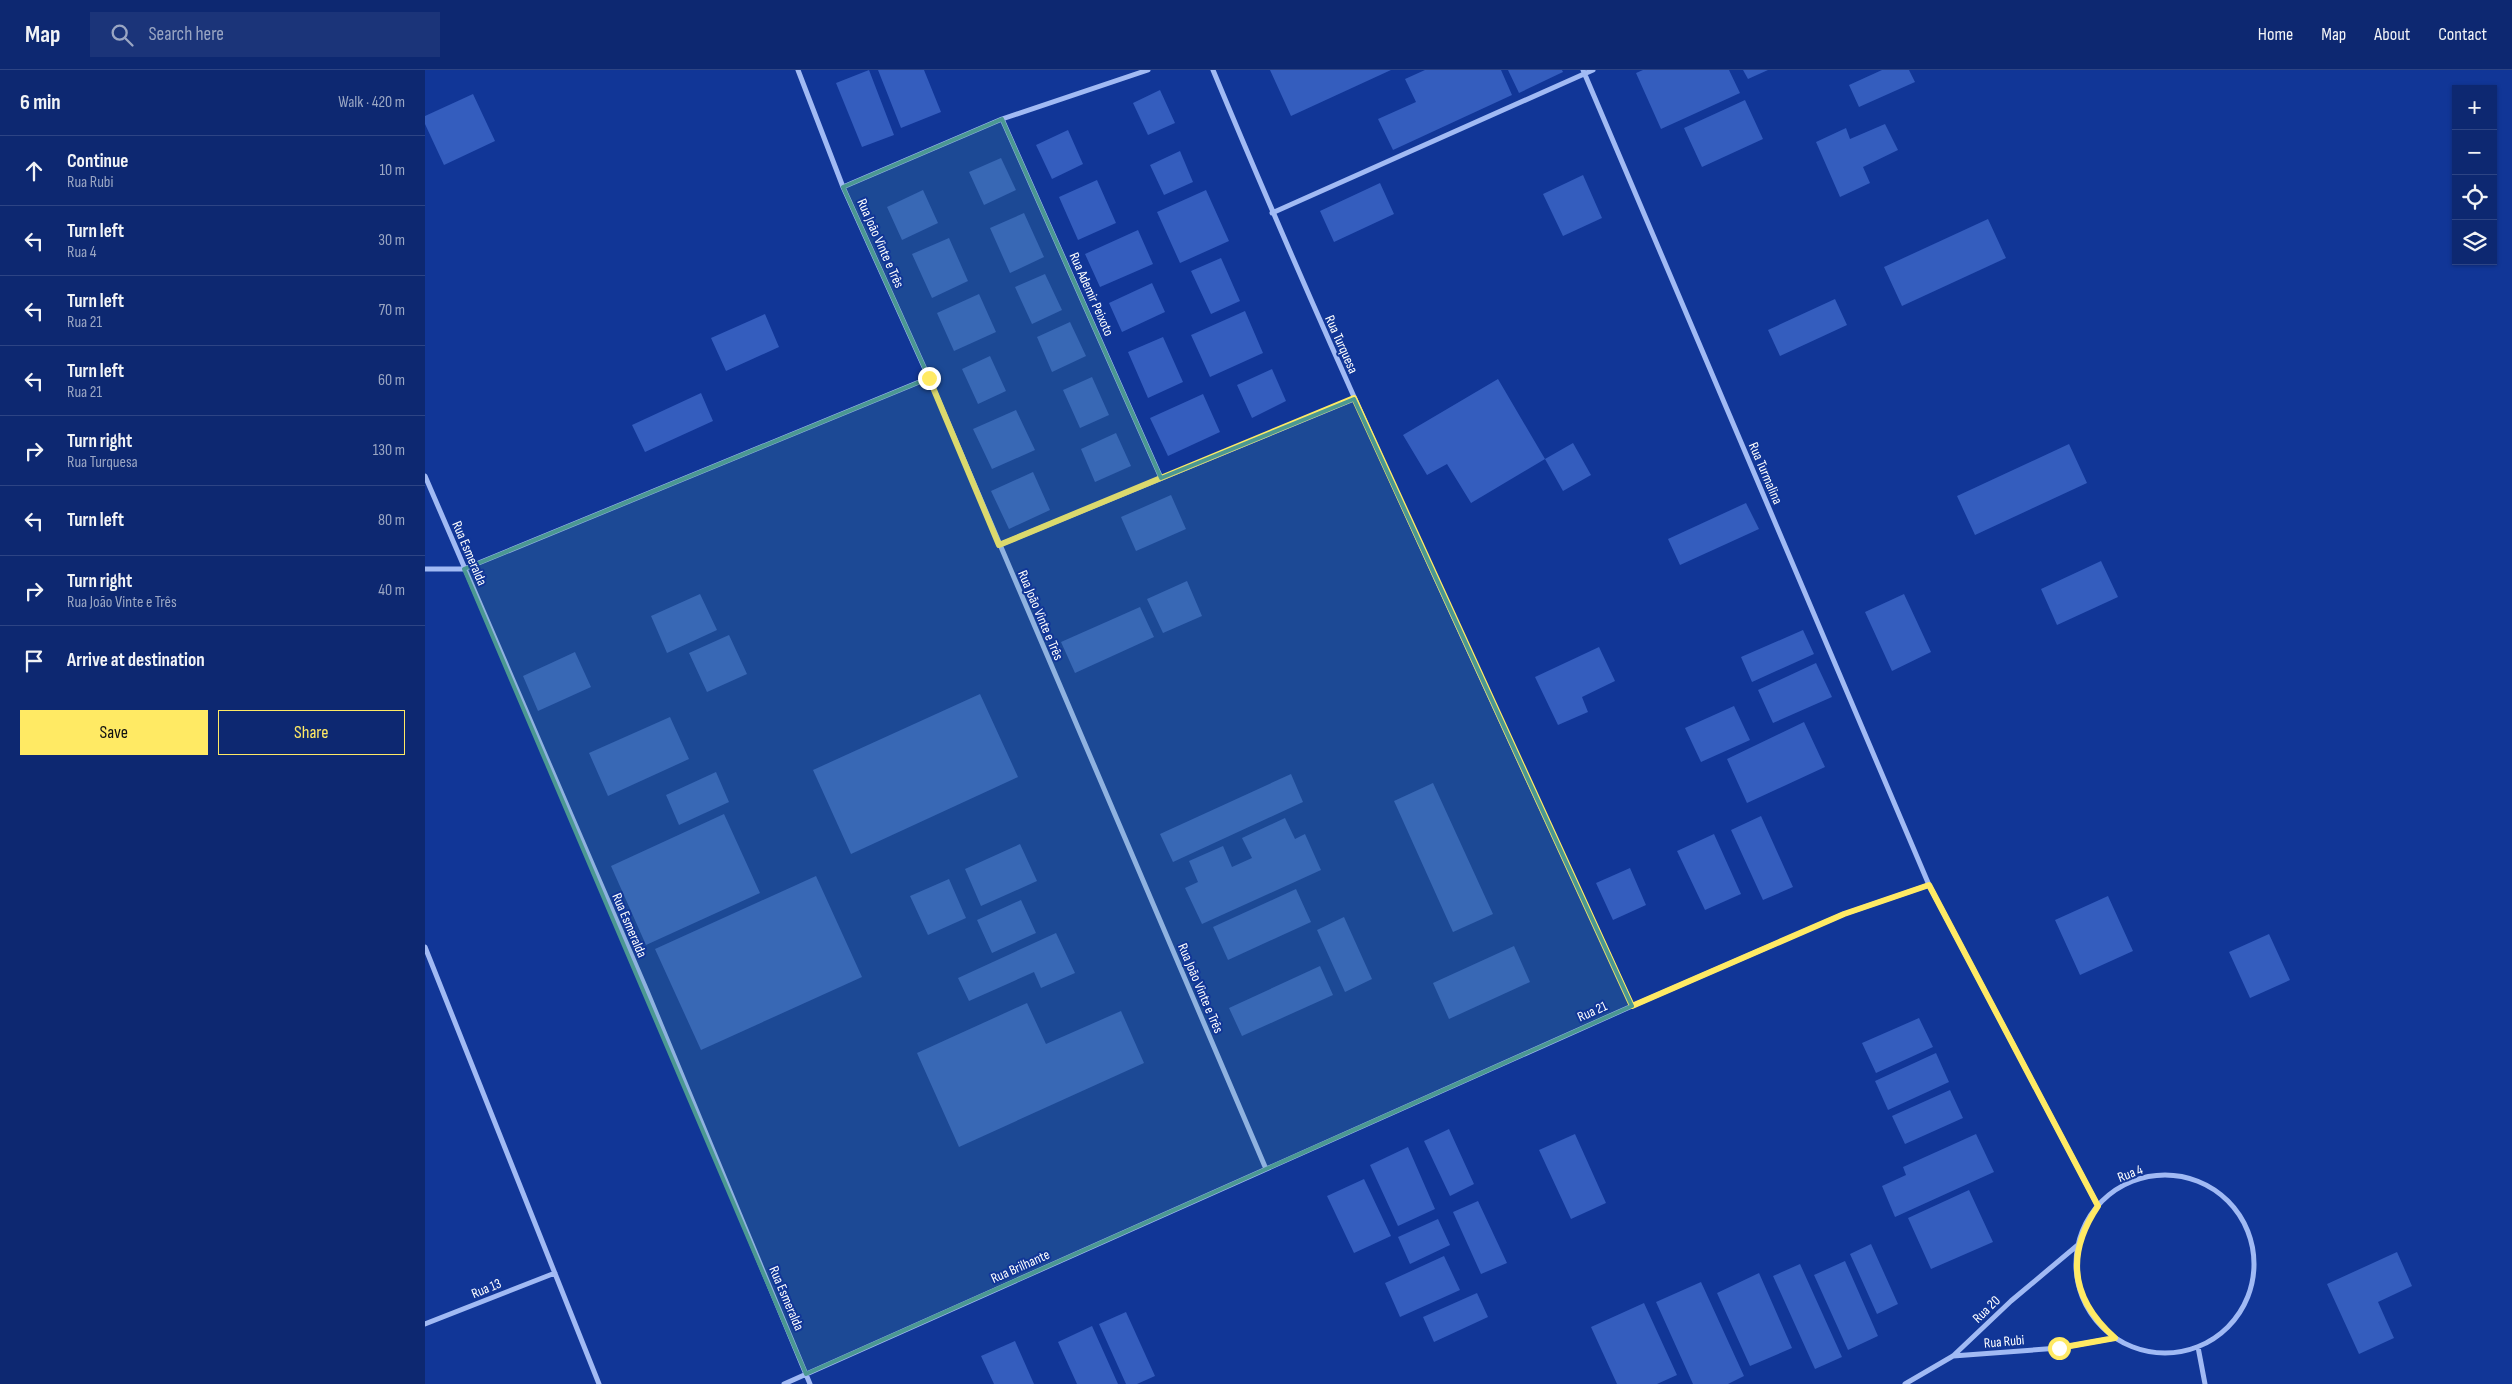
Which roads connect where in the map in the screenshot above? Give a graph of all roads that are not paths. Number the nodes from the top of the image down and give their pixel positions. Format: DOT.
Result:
graph roads {
  1 [pos="798,70"];
  2 [pos="1148,70"];
  3 [pos="1213,70"];
  4 [pos="1593,70"];
  5 [pos="1584,72"];
  6 [pos="1002,119"];
  7 [pos="843,187"];
  8 [pos="1272,213"];
  9 [pos="929,378"];
  10 [pos="1354,398"];
  11 [pos="425,476"];
  12 [pos="1161,478"];
  13 [pos="999,545"];
  14 [pos="425,569"];
  15 [pos="464,569"];
  16 [pos="1929,885"];
  17 [pos="425,947"];
  18 [pos="1632,1006"];
  19 [pos="1266,1169"];
  20 [pos="2098,1206"];
  21 [pos="2079,1244"];
  22 [pos="555,1273"];
  23 [pos="425,1324"];
  24 [pos="2115,1338"];
  25 [pos="2198,1347"];
  26 [pos="1953,1356"];
  27 [pos="806,1374"];
  28 [pos="599,1384"];
  29 [pos="784,1384"];
  30 [pos="811,1384"];
  31 [pos="1905,1384"];
  32 [pos="2205,1384"];
  1 -- 7 [label="street, Rua João Vinte e Três"];
  2 -- 6 [label="street"];
  3 -- 8 [label="street, Rua Turquesa"];
  4 -- 5 [label="street"];
  5 -- 8 [label="street"];
  5 -- 16 [label="street, Rua Turmalina"];
  6 -- 7 [label="street"];
  6 -- 12 [label="street, Rua Ademir Peixoto"];
  7 -- 9 [label="street, Rua João Vinte e Três"];
  8 -- 10 [label="street, Rua Turquesa"];
  9 -- 13 [label="street, Rua João Vinte e Três"];
  9 -- 15 [label="street"];
  10 -- 12 [label="street"];
  10 -- 18 [label="street, Rua Turquesa"];
  11 -- 15 [label="street, Rua Esmeralda"];
  12 -- 13 [label="street"];
  13 -- 19 [label="street, Rua João Vinte e Três"];
  14 -- 15 [label="street"];
  15 -- 27 [label="street, Rua Esmeralda"];
  16 -- 18 [label="street, Rua 21"];
  16 -- 20 [label="street"];
  17 -- 22 [label="street"];
  18 -- 19 [label="street, Rua 21"];
  19 -- 27 [label="street, Rua Brilhante"];
  20 -- 21 [label="street, Rua 4"];
  20 -- 25 [label="street, Rua 4"];
  21 -- 24 [label="street, Rua 4"];
  21 -- 26 [label="street, Rua 20"];
  22 -- 23 [label="street, Rua 13"];
  22 -- 28 [label="street"];
  24 -- 25 [label="street, Rua 4"];
  24 -- 26 [label="street, Rua Rubi"];
  25 -- 32 [label="street"];
  26 -- 31 [label="street, Rua 20"];
  27 -- 29 [label="street, Rua Brilhante"];
  27 -- 30 [label="street, Rua Esmeralda"];
}
